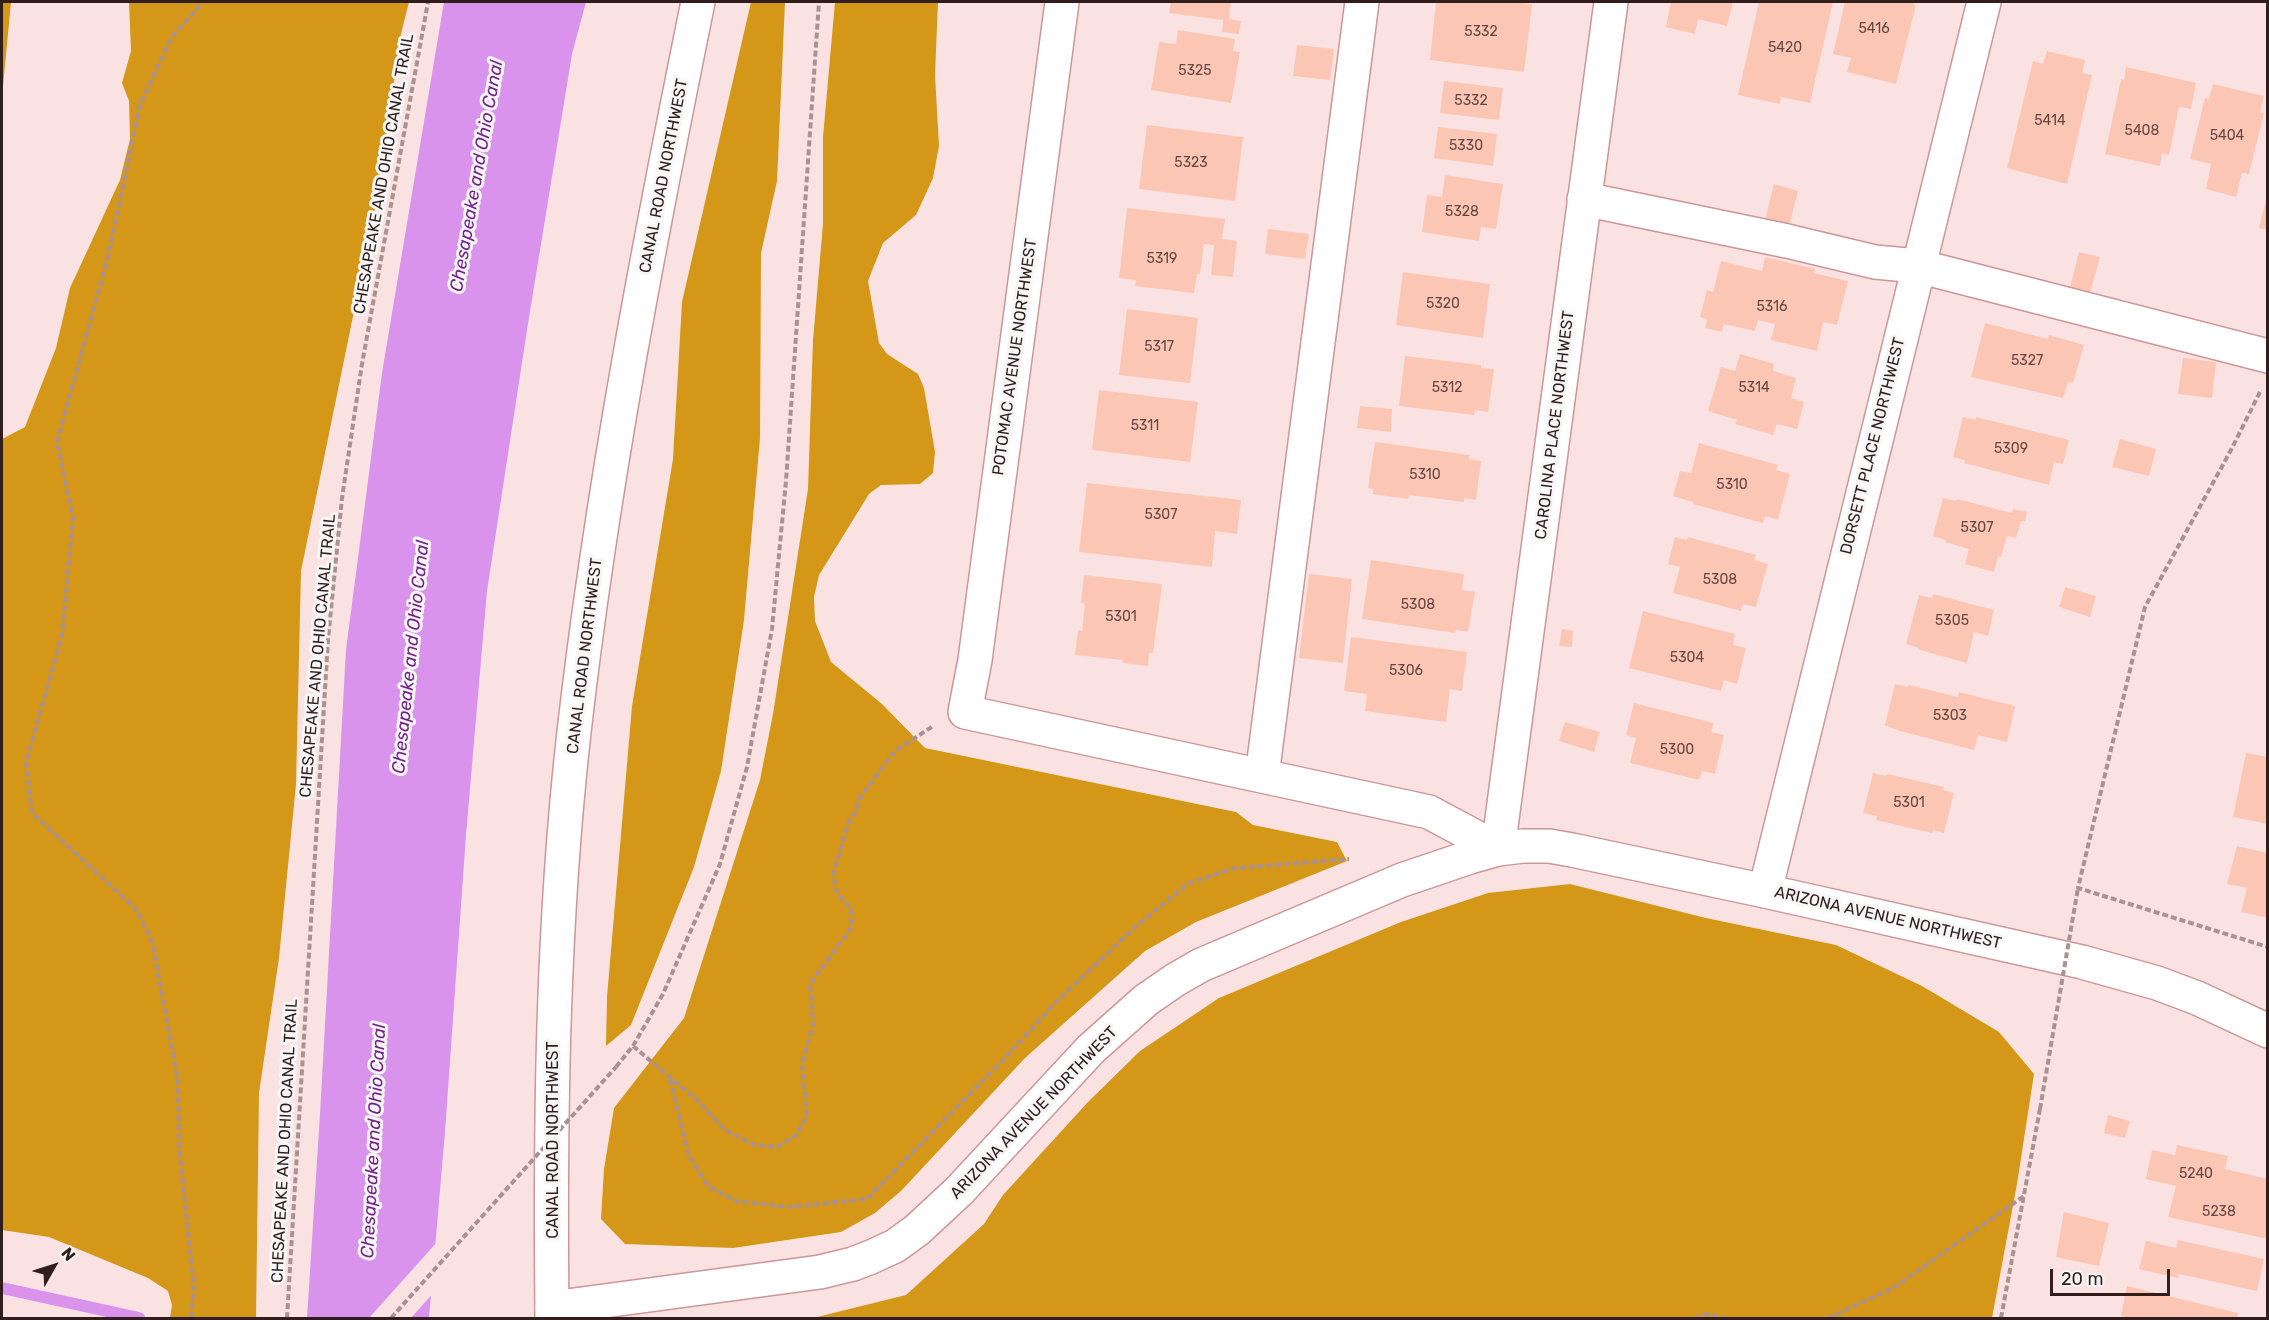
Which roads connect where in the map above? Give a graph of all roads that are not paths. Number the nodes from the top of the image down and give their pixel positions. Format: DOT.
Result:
graph roads {
  1 [pos="698,2"];
  2 [pos="1062,2"];
  3 [pos="1362,2"];
  4 [pos="1611,2"];
  5 [pos="1984,2"];
  6 [pos="1584,199"];
  7 [pos="1918,266"];
  8 [pos="2265,371"];
  9 [pos="1262,776"];
  10 [pos="1498,849"];
  11 [pos="1765,891"];
  12 [pos="2268,1031"];
  13 [pos="552,1313"];
  1 -- 13 [label="main road, CANAL ROAD NORTHWEST"];
  2 -- 9 [label="main road, POTOMAC AVENUE NORTHWEST"];
  3 -- 9 [label="main road"];
  4 -- 6 [label="main road, CAROLINA PLACE NORTHWEST"];
  5 -- 7 [label="main road, DORSETT PLACE NORTHWEST"];
  6 -- 7 [label="main road"];
  6 -- 10 [label="main road, CAROLINA PLACE NORTHWEST"];
  7 -- 8 [label="main road"];
  7 -- 11 [label="main road, DORSETT PLACE NORTHWEST"];
  9 -- 10 [label="main road"];
  10 -- 11 [label="main road, ARIZONA AVENUE NORTHWEST"];
  10 -- 13 [label="main road, ARIZONA AVENUE NORTHWEST"];
  11 -- 12 [label="main road, ARIZONA AVENUE NORTHWEST"];
}
